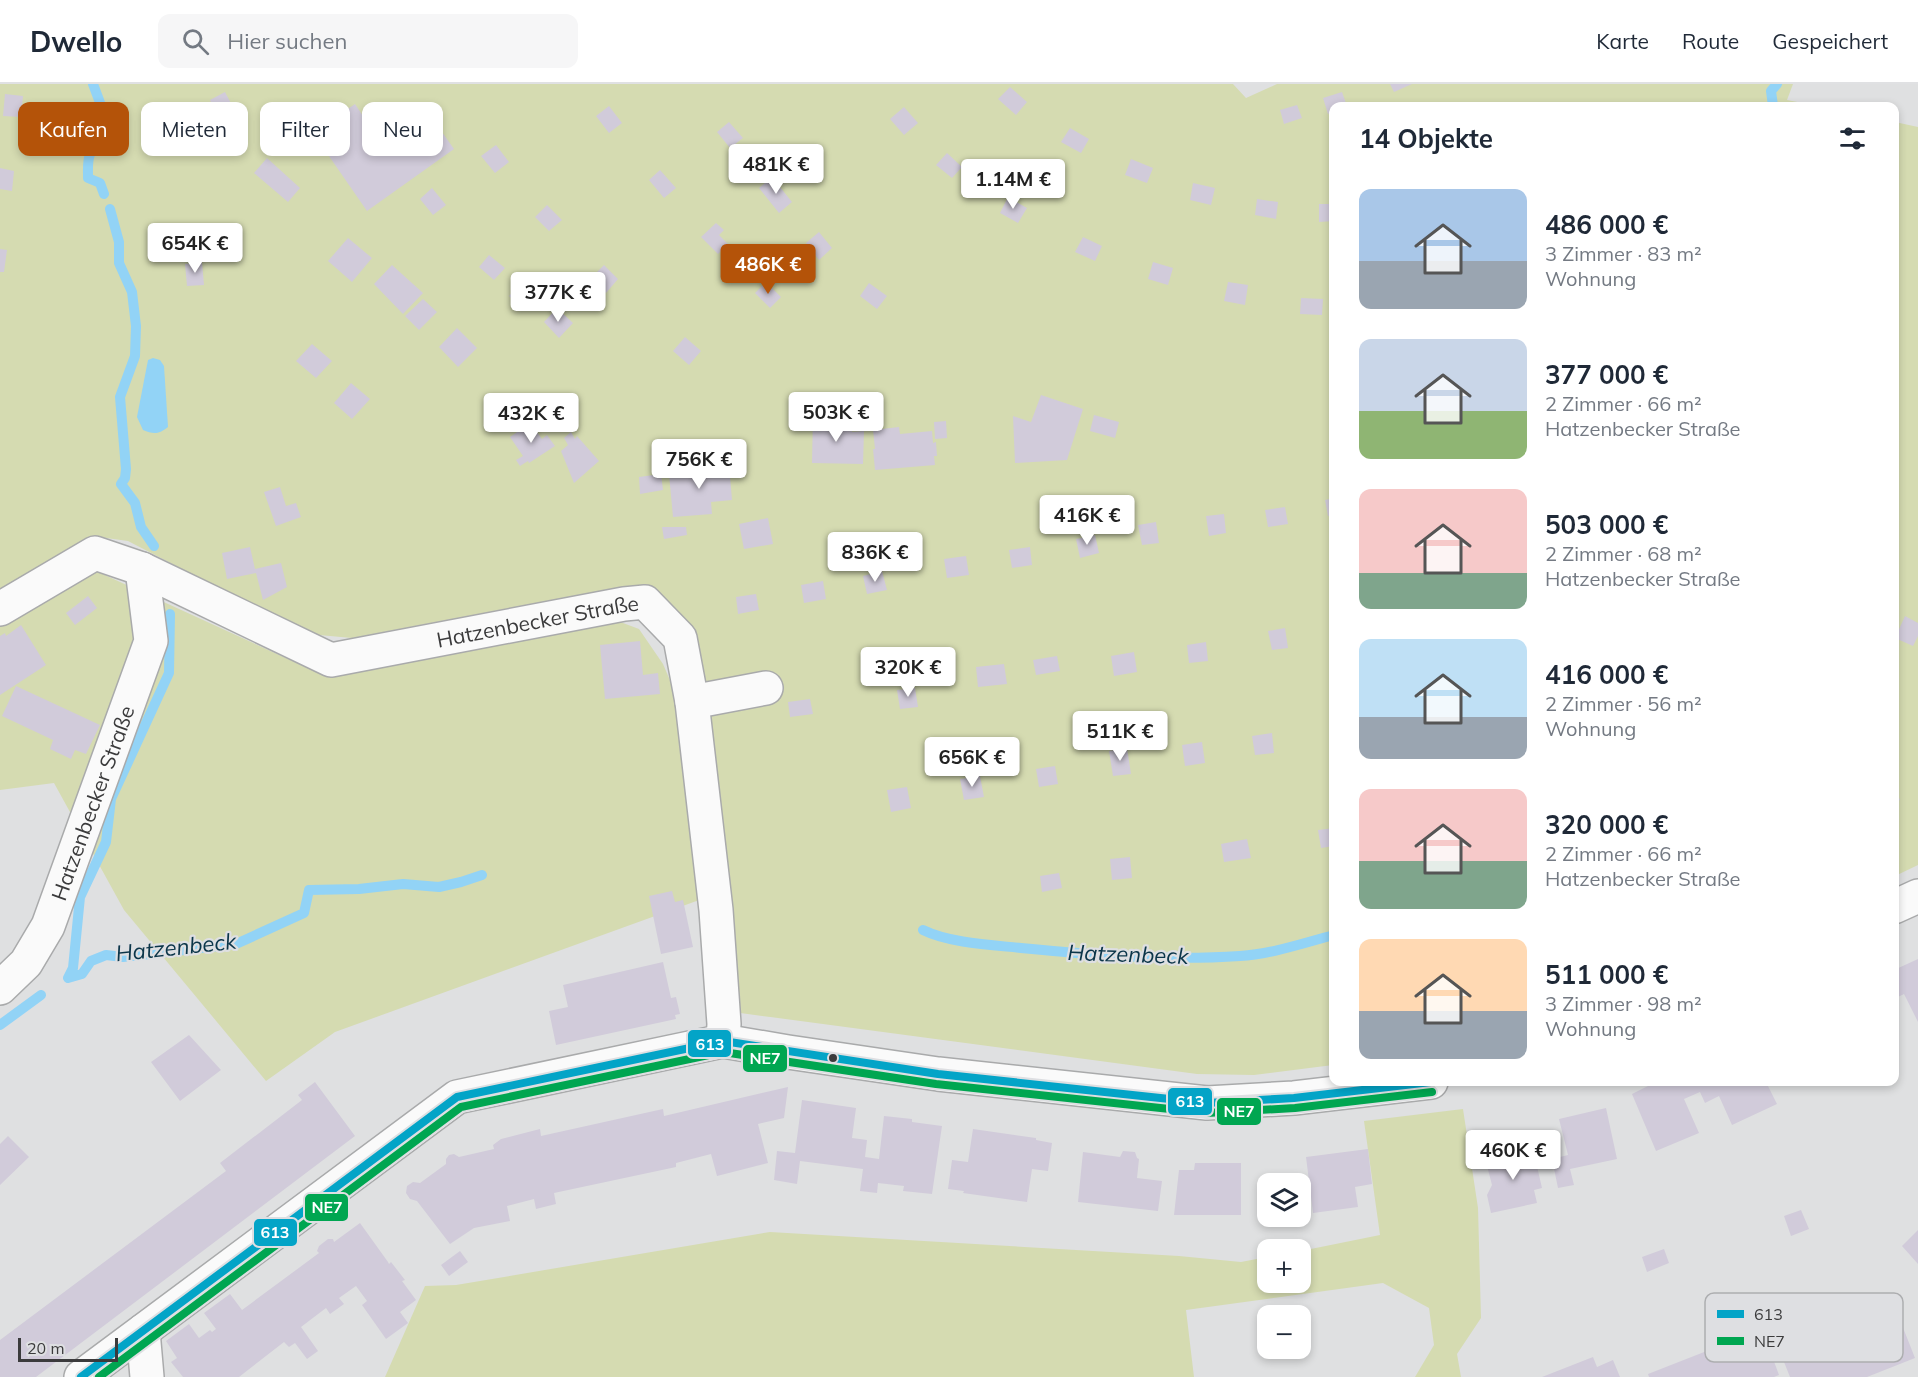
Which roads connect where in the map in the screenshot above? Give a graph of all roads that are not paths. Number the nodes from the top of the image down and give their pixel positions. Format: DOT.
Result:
graph roads {
  1 [pos="142,568"];
  2 [pos="0,609"];
  3 [pos="766,688"];
  4 [pos="692,702"];
  5 [pos="1918,896"];
  6 [pos="1899,905"];
  7 [pos="0,988"];
  8 [pos="723,1041"];
  9 [pos="1397,1086"];
  10 [pos="143,1331"];
  11 [pos="81,1377"];
  12 [pos="147,1377"];
  1 -- 2 [label="street, Hatzenbecker Straße"];
  1 -- 4 [label="street, Hatzenbecker Straße"];
  1 -- 7 [label="street, Hatzenbecker Straße"];
  3 -- 4 [label="street"];
  4 -- 8 [label="street, Hatzenbecker Straße"];
  5 -- 6 [label="street"];
  8 -- 9 [label="street"];
  8 -- 10 [label="street"];
  10 -- 11 [label="street"];
  10 -- 12 [label="street"];
}
